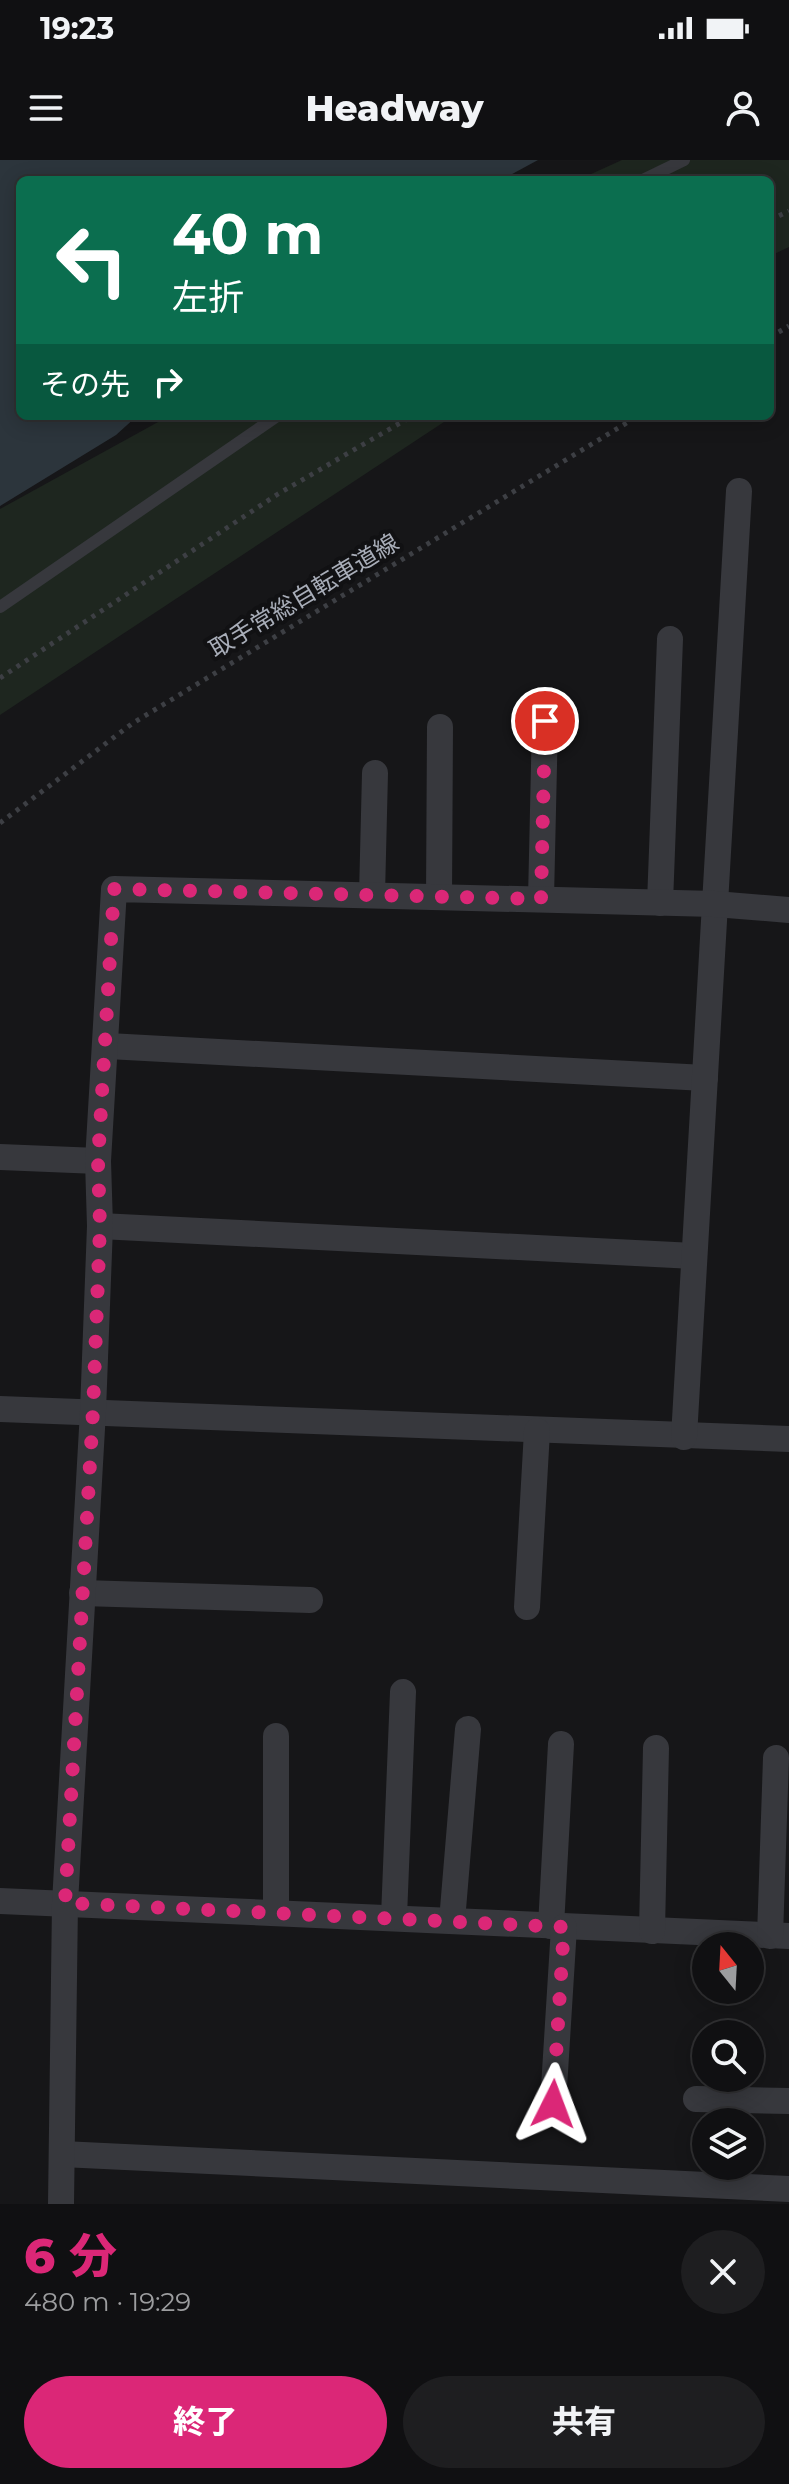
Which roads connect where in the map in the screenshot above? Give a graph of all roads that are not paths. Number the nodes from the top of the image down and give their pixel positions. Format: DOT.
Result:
graph roads {
  1 [pos="684,160"];
  2 [pos="651,176"];
  3 [pos="271,420"];
  4 [pos="739,491"];
  5 [pos="0,607"];
  6 [pos="670,639"];
  7 [pos="545,721"];
  8 [pos="440,727"];
  9 [pos="375,773"];
  10 [pos="372,895"];
  11 [pos="439,897"];
  12 [pos="541,899"];
  13 [pos="660,903"];
  14 [pos="715,904"];
  15 [pos="789,910"];
  16 [pos="108,1046"];
  17 [pos="705,1078"];
  18 [pos="0,1157"];
  19 [pos="98,1161"];
  20 [pos="100,1226"];
  21 [pos="694,1256"];
  22 [pos="0,1409"];
  23 [pos="93,1411"];
  24 [pos="537,1431"];
  25 [pos="684,1437"];
  26 [pos="789,1439"];
  27 [pos="82,1593"];
  28 [pos="310,1600"];
  29 [pos="527,1607"];
  30 [pos="403,1692"];
  31 [pos="468,1729"];
  32 [pos="276,1736"];
  33 [pos="561,1744"];
  34 [pos="656,1748"];
  35 [pos="776,1758"];
  36 [pos="0,1901"];
  37 [pos="65,1903"];
  38 [pos="276,1912"];
  39 [pos="394,1917"];
  40 [pos="452,1921"];
  41 [pos="557,1926"];
  42 [pos="652,1931"];
  43 [pos="779,1936"];
  44 [pos="696,2099"];
  45 [pos="789,2101"];
  46 [pos="553,2104"];
  47 [pos="62,2154"];
  48 [pos="789,2189"];
  49 [pos="61,2204"];
  1 -- 2 [label="lane"];
  3 -- 5 [label="lane"];
  4 -- 14 [label="street"];
  6 -- 13 [label="street"];
  7 -- 12 [label="street"];
  8 -- 11 [label="street"];
  9 -- 10 [label="street"];
  10 -- 11 [label="street"];
  10 -- 16 [label="street"];
  11 -- 12 [label="street"];
  12 -- 13 [label="street"];
  13 -- 14 [label="street"];
  14 -- 15 [label="street"];
  14 -- 17 [label="street"];
  16 -- 17 [label="street"];
  16 -- 19 [label="street"];
  17 -- 21 [label="street"];
  18 -- 19 [label="street"];
  19 -- 20 [label="street"];
  20 -- 21 [label="street"];
  20 -- 23 [label="street"];
  21 -- 25 [label="street"];
  22 -- 23 [label="street"];
  23 -- 24 [label="street"];
  23 -- 27 [label="street"];
  24 -- 25 [label="street"];
  24 -- 29 [label="street"];
  25 -- 26 [label="street"];
  27 -- 28 [label="street"];
  27 -- 37 [label="street"];
  30 -- 39 [label="street"];
  31 -- 40 [label="street"];
  32 -- 38 [label="street"];
  33 -- 41 [label="street"];
  34 -- 42 [label="street"];
  35 -- 43 [label="street"];
  36 -- 37 [label="street"];
  37 -- 38 [label="street"];
  37 -- 47 [label="street"];
  38 -- 39 [label="street"];
  39 -- 40 [label="street"];
  40 -- 41 [label="street"];
  41 -- 42 [label="street"];
  41 -- 46 [label="street"];
  42 -- 43 [label="street"];
  44 -- 45 [label="street"];
  47 -- 48 [label="street"];
  47 -- 49 [label="street"];
}
